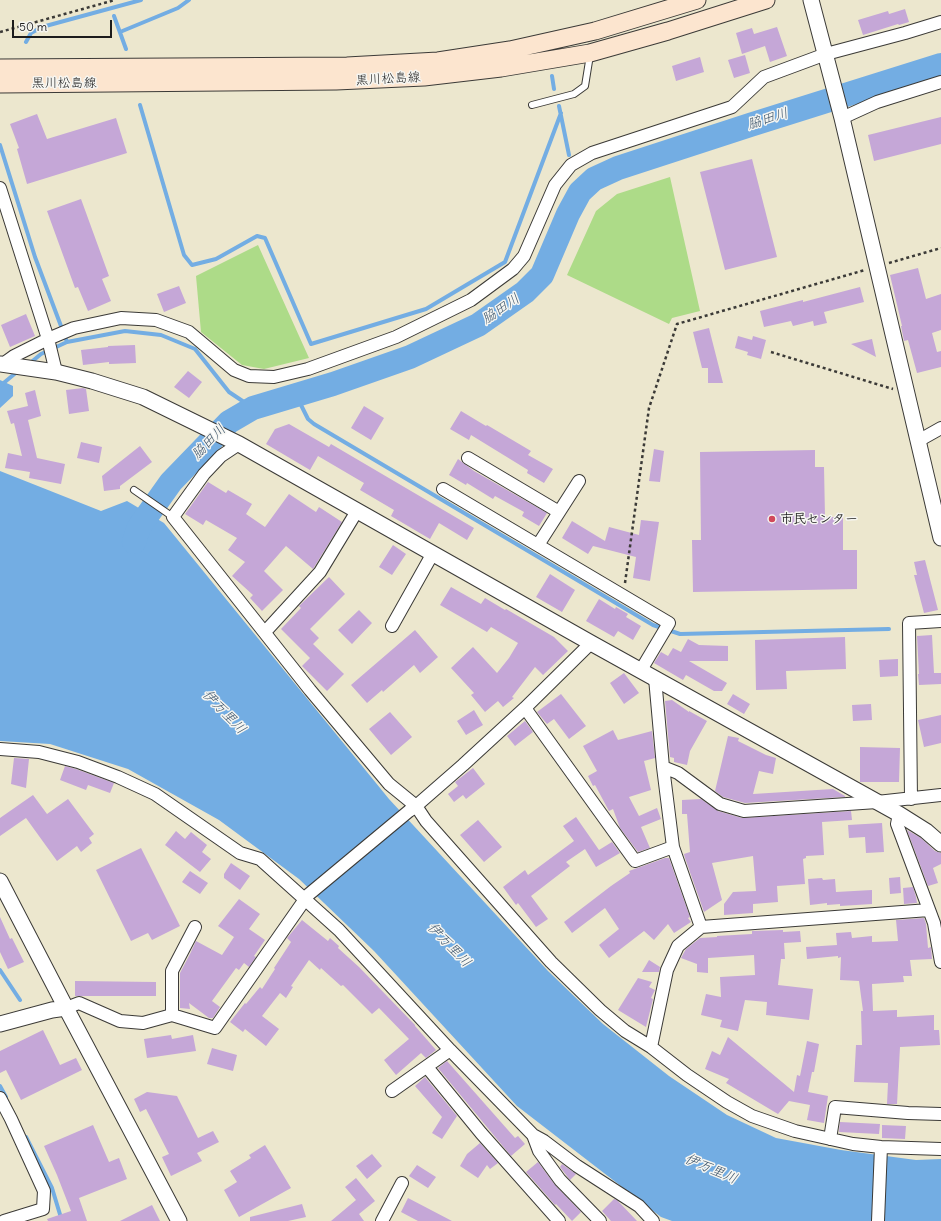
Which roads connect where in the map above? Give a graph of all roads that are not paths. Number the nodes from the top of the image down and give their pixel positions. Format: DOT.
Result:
graph roads {
  1 [pos="697,0"];
  2 [pos="766,0"];
  3 [pos="811,0"];
  4 [pos="941,22"];
  5 [pos="590,53"];
  6 [pos="826,54"];
  7 [pos="0,68"];
  8 [pos="941,82"];
  9 [pos="0,84"];
  10 [pos="532,105"];
  11 [pos="842,118"];
  12 [pos="0,188"];
  13 [pos="48,339"];
  14 [pos="2,364"];
  15 [pos="56,372"];
  16 [pos="941,428"];
  17 [pos="918,441"];
  18 [pos="239,444"];
  19 [pos="468,458"];
  20 [pos="579,481"];
  21 [pos="443,489"];
  22 [pos="134,490"];
  23 [pos="357,511"];
  24 [pos="559,512"];
  25 [pos="173,517"];
  26 [pos="941,538"];
  27 [pos="538,545"];
  28 [pos="433,553"];
  29 [pos="941,621"];
  30 [pos="392,626"];
  31 [pos="265,632"];
  32 [pos="591,643"];
  33 [pos="641,670"];
  34 [pos="655,678"];
  35 [pos="525,708"];
  36 [pos="0,748"];
  37 [pos="663,767"];
  38 [pos="941,795"];
  39 [pos="911,799"];
  40 [pos="877,802"];
  41 [pos="412,808"];
  42 [pos="899,814"];
  43 [pos="941,844"];
  44 [pos="673,847"];
  45 [pos="0,881"];
  46 [pos="307,898"];
  47 [pos="929,910"];
  48 [pos="937,923"];
  49 [pos="195,927"];
  50 [pos="701,927"];
  51 [pos="941,962"];
  52 [pos="66,1008"];
  53 [pos="172,1015"];
  54 [pos="0,1024"];
  55 [pos="651,1048"];
  56 [pos="450,1050"];
  57 [pos="427,1067"];
  58 [pos="392,1091"];
  59 [pos="0,1098"];
  60 [pos="941,1114"];
  61 [pos="6,1121"];
  62 [pos="533,1135"];
  63 [pos="830,1139"];
  64 [pos="881,1147"];
  65 [pos="941,1149"];
  66 [pos="402,1183"];
  67 [pos="4,1221"];
  68 [pos="179,1221"];
  69 [pos="382,1221"];
  70 [pos="559,1221"];
  71 [pos="600,1221"];
  72 [pos="653,1221"];
  73 [pos="878,1221"];
  1 -- 7 [label="main road, 黒川松島線"];
  2 -- 5 [label="main road, 黒川松島線"];
  3 -- 6 [label="street"];
  4 -- 6 [label="street"];
  5 -- 9 [label="main road, 黒川松島線"];
  5 -- 10 [label="lane"];
  6 -- 11 [label="street"];
  6 -- 13 [label="street"];
  8 -- 11 [label="street"];
  11 -- 17 [label="street"];
  12 -- 13 [label="street"];
  13 -- 14 [label="street"];
  13 -- 15 [label="street"];
  14 -- 15 [label="street"];
  15 -- 18 [label="street"];
  16 -- 17 [label="street"];
  17 -- 26 [label="street"];
  18 -- 23 [label="street"];
  18 -- 25 [label="street"];
  19 -- 24 [label="street"];
  20 -- 24 [label="street"];
  21 -- 27 [label="street"];
  22 -- 25 [label="lane"];
  23 -- 28 [label="street"];
  23 -- 31 [label="street"];
  24 -- 27 [label="street"];
  25 -- 31 [label="street"];
  27 -- 33 [label="street"];
  28 -- 30 [label="street"];
  28 -- 32 [label="street"];
  29 -- 39 [label="street"];
  31 -- 41 [label="street"];
  32 -- 33 [label="street"];
  32 -- 35 [label="street"];
  33 -- 34 [label="street"];
  34 -- 37 [label="street"];
  34 -- 40 [label="street"];
  35 -- 41 [label="street"];
  35 -- 44 [label="street"];
  36 -- 46 [label="street"];
  37 -- 40 [label="street"];
  37 -- 44 [label="street"];
  38 -- 39 [label="street"];
  39 -- 40 [label="street"];
  40 -- 42 [label="street"];
  41 -- 46 [label="street"];
  41 -- 55 [label="street"];
  42 -- 43 [label="street"];
  42 -- 47 [label="street"];
  44 -- 50 [label="street"];
  45 -- 52 [label="street"];
  46 -- 53 [label="street"];
  46 -- 56 [label="street"];
  47 -- 48 [label="street"];
  47 -- 50 [label="street"];
  48 -- 51 [label="street"];
  49 -- 53 [label="street"];
  50 -- 55 [label="street"];
  52 -- 53 [label="street"];
  52 -- 54 [label="street"];
  52 -- 68 [label="street"];
  55 -- 63 [label="street"];
  56 -- 57 [label="street"];
  56 -- 62 [label="street"];
  57 -- 58 [label="street"];
  57 -- 70 [label="street"];
  59 -- 61 [label="street"];
  60 -- 63 [label="street"];
  61 -- 67 [label="street"];
  62 -- 71 [label="street"];
  62 -- 72 [label="street"];
  63 -- 64 [label="street"];
  64 -- 65 [label="street"];
  64 -- 73 [label="street"];
  66 -- 69 [label="street"];
}
